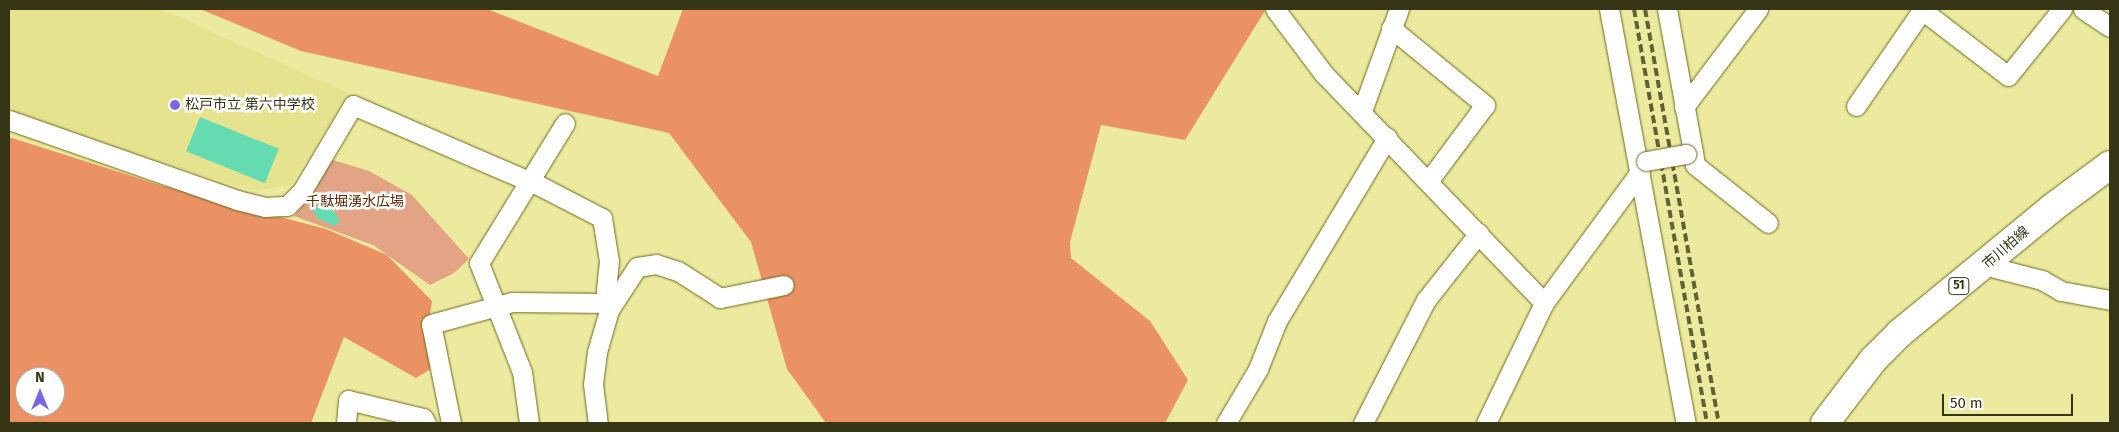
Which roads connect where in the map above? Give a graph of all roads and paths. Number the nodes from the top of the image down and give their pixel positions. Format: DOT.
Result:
graph roads {
  1 [pos="1275,9"];
  2 [pos="1399,9"];
  3 [pos="1609,9"];
  4 [pos="1667,9"];
  5 [pos="1758,9"];
  6 [pos="1923,9"];
  7 [pos="2062,9"];
  8 [pos="2083,9"];
  9 [pos="2110,26"];
  10 [pos="1391,28"];
  11 [pos="1684,106"];
  12 [pos="1856,106"];
  13 [pos="1362,111"];
  14 [pos="9,120"];
  15 [pos="565,123"];
  16 [pos="1387,138"];
  17 [pos="1689,153"];
  18 [pos="1642,165"];
  19 [pos="2110,165"];
  20 [pos="1430,180"];
  21 [pos="528,182"];
  22 [pos="1768,223"];
  23 [pos="1479,233"];
  24 [pos="1989,262"];
  25 [pos="784,285"];
  26 [pos="2110,300"];
  27 [pos="1544,303"];
  28 [pos="496,304"];
  29 [pos="608,306"];
  30 [pos="450,416"];
  31 [pos="425,421"];
  32 [pos="346,423"];
  33 [pos="529,423"];
  34 [pos="598,423"];
  35 [pos="1226,423"];
  36 [pos="1363,423"];
  37 [pos="1486,423"];
  38 [pos="1686,423"];
  39 [pos="1825,423"];
  1 -- 13 [label="street"];
  2 -- 10 [label="street"];
  3 -- 18 [label="street"];
  4 -- 11 [label="street"];
  5 -- 11 [label="street"];
  6 -- 7 [label="street"];
  6 -- 12 [label="street"];
  8 -- 9 [label="street"];
  10 -- 13 [label="street"];
  10 -- 20 [label="street"];
  11 -- 17 [label="street"];
  13 -- 16 [label="street"];
  14 -- 21 [label="street"];
  15 -- 21 [label="street"];
  16 -- 20 [label="street"];
  16 -- 35 [label="street"];
  17 -- 18 [label="street, bridge"];
  17 -- 22 [label="street"];
  18 -- 27 [label="street"];
  18 -- 38 [label="street"];
  19 -- 24 [label="main road, 市川柏線 / 51"];
  20 -- 23 [label="street"];
  21 -- 28 [label="street"];
  21 -- 29 [label="street"];
  23 -- 27 [label="street"];
  23 -- 36 [label="street"];
  24 -- 26 [label="street"];
  24 -- 39 [label="main road, 市川柏線 / 51"];
  25 -- 29 [label="street"];
  27 -- 37 [label="street"];
  28 -- 29 [label="street"];
  28 -- 30 [label="street"];
  28 -- 33 [label="street"];
  29 -- 34 [label="street"];
  30 -- 31 [label="street"];
  31 -- 32 [label="street"];
}
